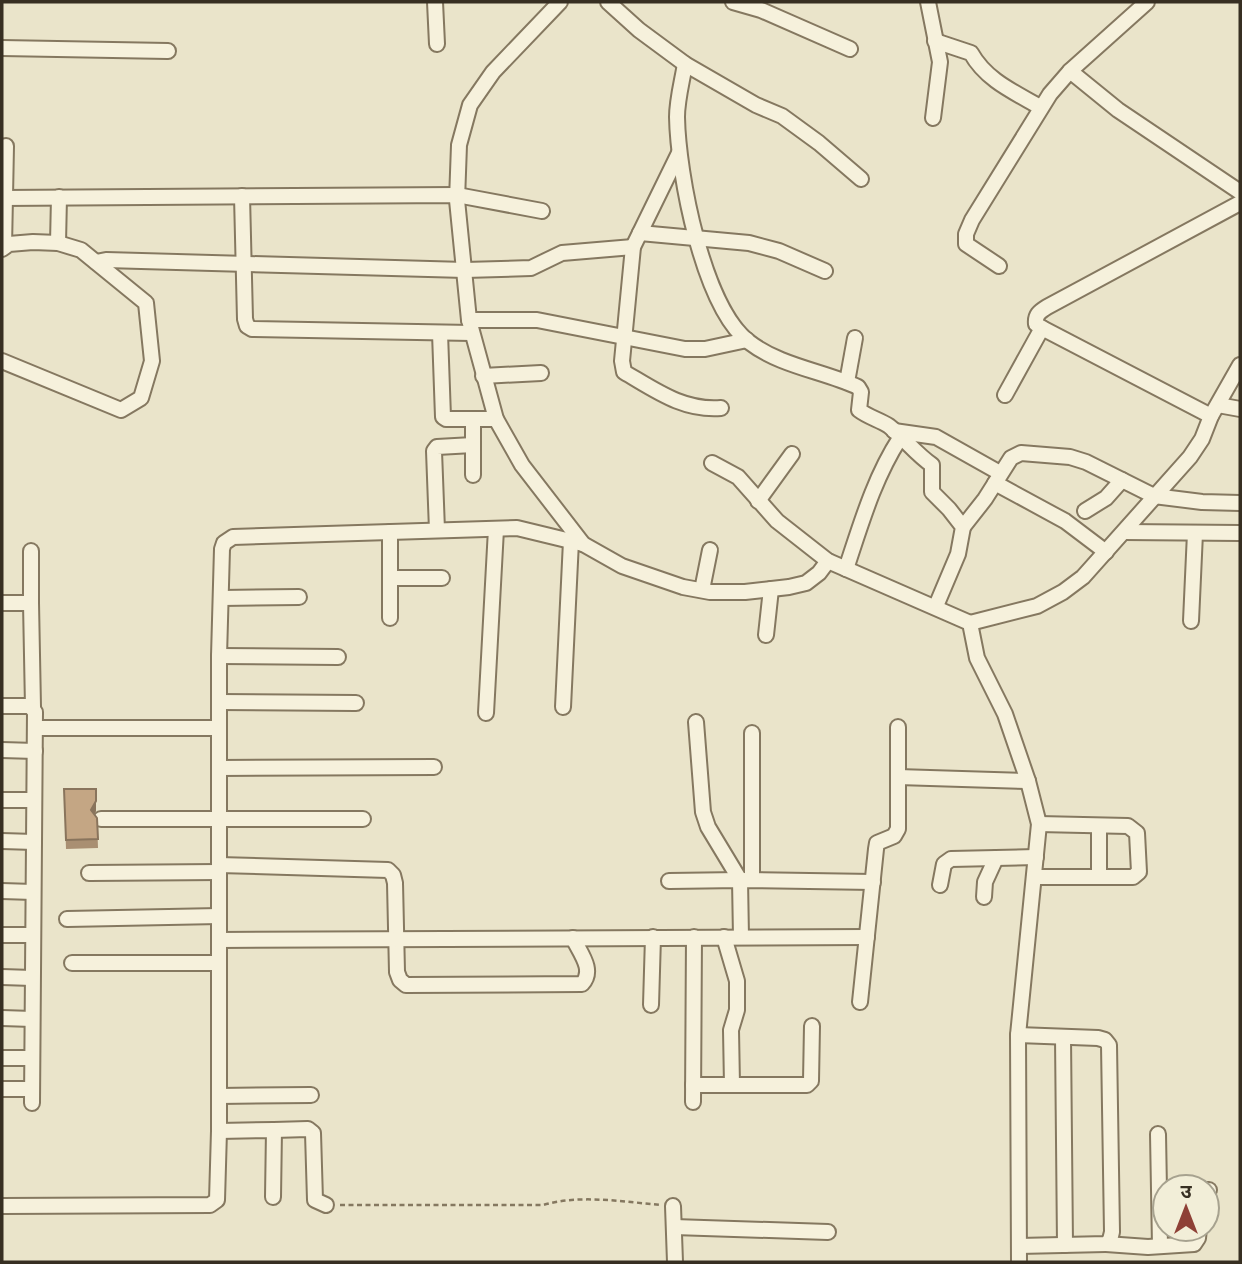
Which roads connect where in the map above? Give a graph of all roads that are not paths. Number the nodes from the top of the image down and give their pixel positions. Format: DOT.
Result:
graph roads {
  1 [pos="435,2"];
  2 [pos="560,2"];
  3 [pos="608,2"];
  4 [pos="733,2"];
  5 [pos="928,2"];
  6 [pos="1147,2"];
  7 [pos="935,41"];
  8 [pos="437,44"];
  9 [pos="2,48"];
  10 [pos="850,49"];
  11 [pos="168,51"];
  12 [pos="685,64"];
  13 [pos="1070,71"];
  14 [pos="1040,107"];
  15 [pos="933,118"];
  16 [pos="6,146"];
  17 [pos="679,153"];
  18 [pos="861,179"];
  19 [pos="1240,192"];
  20 [pos="457,195"];
  21 [pos="242,196"];
  22 [pos="59,197"];
  23 [pos="3,198"];
  24 [pos="1240,203"];
  25 [pos="542,211"];
  26 [pos="697,239"];
  27 [pos="637,240"];
  28 [pos="58,243"];
  29 [pos="3,248"];
  30 [pos="96,262"];
  31 [pos="243,262"];
  32 [pos="999,266"];
  33 [pos="465,270"];
  34 [pos="825,271"];
  35 [pos="470,326"];
  36 [pos="1042,328"];
  37 [pos="439,333"];
  38 [pos="625,337"];
  39 [pos="855,338"];
  40 [pos="747,341"];
  41 [pos="2,361"];
  42 [pos="1240,365"];
  43 [pos="541,373"];
  44 [pos="483,376"];
  45 [pos="847,382"];
  46 [pos="1005,395"];
  47 [pos="721,408"];
  48 [pos="1240,409"];
  49 [pos="1214,410"];
  50 [pos="473,419"];
  51 [pos="496,419"];
  52 [pos="897,434"];
  53 [pos="473,445"];
  54 [pos="792,454"];
  55 [pos="712,463"];
  56 [pos="473,475"];
  57 [pos="998,478"];
  58 [pos="1122,480"];
  59 [pos="1154,496"];
  60 [pos="758,501"];
  61 [pos="1240,503"];
  62 [pos="1085,511"];
  63 [pos="963,527"];
  64 [pos="496,529"];
  65 [pos="437,530"];
  66 [pos="390,532"];
  67 [pos="1125,532"];
  68 [pos="1195,533"];
  69 [pos="1240,533"];
  70 [pos="577,543"];
  71 [pos="710,550"];
  72 [pos="31,551"];
  73 [pos="1106,552"];
  74 [pos="828,561"];
  75 [pos="846,569"];
  76 [pos="390,578"];
  77 [pos="442,578"];
  78 [pos="771,589"];
  79 [pos="702,590"];
  80 [pos="222,597"];
  81 [pos="299,597"];
  82 [pos="2,603"];
  83 [pos="31,603"];
  84 [pos="936,606"];
  85 [pos="390,618"];
  86 [pos="1191,621"];
  87 [pos="970,623"];
  88 [pos="766,635"];
  89 [pos="219,656"];
  90 [pos="338,657"];
  91 [pos="219,702"];
  92 [pos="356,703"];
  93 [pos="2,706"];
  94 [pos="33,707"];
  95 [pos="563,707"];
  96 [pos="486,713"];
  97 [pos="696,722"];
  98 [pos="898,727"];
  99 [pos="35,729"];
  100 [pos="219,729"];
  101 [pos="752,733"];
  102 [pos="2,750"];
  103 [pos="35,751"];
  104 [pos="434,767"];
  105 [pos="219,768"];
  106 [pos="898,777"];
  107 [pos="1028,781"];
  108 [pos="2,800"];
  109 [pos="34,800"];
  110 [pos="101,819"];
  111 [pos="363,819"];
  112 [pos="219,820"];
  113 [pos="1038,824"];
  114 [pos="1099,826"];
  115 [pos="2,841"];
  116 [pos="34,842"];
  117 [pos="1037,857"];
  118 [pos="996,858"];
  119 [pos="219,868"];
  120 [pos="89,873"];
  121 [pos="1099,876"];
  122 [pos="1035,877"];
  123 [pos="746,880"];
  124 [pos="669,881"];
  125 [pos="873,882"];
  126 [pos="940,885"];
  127 [pos="2,891"];
  128 [pos="33,892"];
  129 [pos="984,897"];
  130 [pos="219,916"];
  131 [pos="67,919"];
  132 [pos="2,935"];
  133 [pos="33,936"];
  134 [pos="653,937"];
  135 [pos="694,937"];
  136 [pos="724,937"];
  137 [pos="741,937"];
  138 [pos="867,937"];
  139 [pos="573,938"];
  140 [pos="219,940"];
  141 [pos="396,940"];
  142 [pos="72,964"];
  143 [pos="219,964"];
  144 [pos="2,977"];
  145 [pos="32,978"];
  146 [pos="860,1002"];
  147 [pos="651,1004"];
  148 [pos="2,1018"];
  149 [pos="32,1019"];
  150 [pos="812,1026"];
  151 [pos="1018,1035"];
  152 [pos="1063,1037"];
  153 [pos="2,1058"];
  154 [pos="31,1058"];
  155 [pos="693,1085"];
  156 [pos="732,1085"];
  157 [pos="2,1089"];
  158 [pos="311,1095"];
  159 [pos="219,1096"];
  160 [pos="693,1102"];
  161 [pos="274,1130"];
  162 [pos="219,1131"];
  163 [pos="1158,1134"];
  164 [pos="1161,1173"];
  165 [pos="273,1196"];
  166 [pos="326,1205"];
  167 [pos="2,1206"];
  168 [pos="673,1206"];
  169 [pos="674,1227"];
  170 [pos="828,1232"];
  171 [pos="1160,1243"];
  172 [pos="1195,1243"];
  173 [pos="1106,1244"];
  174 [pos="1019,1245"];
  175 [pos="1066,1245"];
  176 [pos="1160,1246"];
  177 [pos="675,1262"];
  178 [pos="1019,1262"];
  1 -- 8 [label="street"];
  2 -- 20 [label="street"];
  3 -- 12 [label="street"];
  4 -- 10 [label="street"];
  5 -- 7 [label="street"];
  6 -- 13 [label="street"];
  7 -- 14 [label="street"];
  7 -- 15 [label="street"];
  9 -- 11 [label="street"];
  12 -- 17 [label="street"];
  12 -- 18 [label="street"];
  13 -- 14 [label="street"];
  13 -- 19 [label="street"];
  14 -- 32 [label="street"];
  16 -- 23 [label="street"];
  17 -- 26 [label="street"];
  17 -- 27 [label="street"];
  20 -- 21 [label="street"];
  20 -- 25 [label="street"];
  20 -- 33 [label="street"];
  21 -- 22 [label="street"];
  21 -- 31 [label="street"];
  22 -- 23 [label="street"];
  22 -- 28 [label="street"];
  23 -- 29 [label="street"];
  24 -- 36 [label="street"];
  26 -- 27 [label="street"];
  26 -- 34 [label="street"];
  26 -- 40 [label="street"];
  27 -- 33 [label="street"];
  27 -- 38 [label="street"];
  28 -- 29 [label="street"];
  28 -- 30 [label="street"];
  30 -- 31 [label="street"];
  30 -- 41 [label="street"];
  31 -- 33 [label="street"];
  31 -- 37 [label="street"];
  33 -- 35 [label="street"];
  35 -- 37 [label="street"];
  35 -- 38 [label="street"];
  35 -- 44 [label="street"];
  36 -- 46 [label="street"];
  36 -- 49 [label="street"];
  37 -- 50 [label="street"];
  38 -- 40 [label="street"];
  38 -- 47 [label="street"];
  39 -- 45 [label="street"];
  40 -- 45 [label="street"];
  42 -- 49 [label="street"];
  43 -- 44 [label="street"];
  44 -- 51 [label="street"];
  45 -- 52 [label="street"];
  48 -- 49 [label="street"];
  49 -- 59 [label="street"];
  50 -- 51 [label="street"];
  50 -- 53 [label="street"];
  51 -- 70 [label="street"];
  52 -- 57 [label="street"];
  52 -- 63 [label="street"];
  52 -- 75 [label="street"];
  53 -- 56 [label="street"];
  53 -- 65 [label="street"];
  54 -- 60 [label="street"];
  55 -- 60 [label="street"];
  57 -- 58 [label="street"];
  57 -- 63 [label="street"];
  57 -- 73 [label="street"];
  58 -- 59 [label="street"];
  58 -- 62 [label="street"];
  59 -- 61 [label="street"];
  59 -- 67 [label="street"];
  60 -- 74 [label="street"];
  63 -- 84 [label="street"];
  64 -- 65 [label="street"];
  64 -- 70 [label="street"];
  64 -- 96 [label="street"];
  65 -- 66 [label="street"];
  66 -- 76 [label="street"];
  66 -- 80 [label="street"];
  67 -- 68 [label="street"];
  67 -- 73 [label="street"];
  68 -- 69 [label="street"];
  68 -- 86 [label="street"];
  70 -- 79 [label="street"];
  70 -- 95 [label="street"];
  71 -- 79 [label="street"];
  72 -- 83 [label="street"];
  73 -- 87 [label="street"];
  74 -- 75 [label="street"];
  74 -- 78 [label="street"];
  75 -- 84 [label="street"];
  76 -- 77 [label="street"];
  76 -- 85 [label="street"];
  78 -- 79 [label="street"];
  78 -- 88 [label="street"];
  80 -- 81 [label="street"];
  80 -- 89 [label="street"];
  82 -- 83 [label="street"];
  83 -- 94 [label="street"];
  84 -- 87 [label="street"];
  87 -- 107 [label="street"];
  89 -- 90 [label="street"];
  89 -- 91 [label="street"];
  91 -- 92 [label="street"];
  91 -- 100 [label="street"];
  93 -- 94 [label="street"];
  94 -- 99 [label="street"];
  97 -- 123 [label="street"];
  98 -- 106 [label="street"];
  99 -- 100 [label="street"];
  99 -- 103 [label="street"];
  100 -- 105 [label="street"];
  101 -- 123 [label="street"];
  102 -- 103 [label="street"];
  103 -- 109 [label="street"];
  104 -- 105 [label="street"];
  105 -- 112 [label="street"];
  106 -- 107 [label="street"];
  106 -- 125 [label="street"];
  107 -- 113 [label="street"];
  108 -- 109 [label="street"];
  109 -- 116 [label="street"];
  110 -- 112 [label="street"];
  111 -- 112 [label="street"];
  112 -- 119 [label="street"];
  113 -- 114 [label="street"];
  113 -- 117 [label="street"];
  114 -- 121 [label="street"];
  114 -- 121 [label="street"];
  115 -- 116 [label="street"];
  116 -- 128 [label="street"];
  117 -- 118 [label="street"];
  117 -- 122 [label="street"];
  118 -- 126 [label="street"];
  118 -- 129 [label="street"];
  119 -- 120 [label="street"];
  119 -- 130 [label="street"];
  119 -- 141 [label="street"];
  121 -- 122 [label="street"];
  122 -- 151 [label="street"];
  123 -- 124 [label="street"];
  123 -- 125 [label="street"];
  123 -- 137 [label="street"];
  125 -- 138 [label="street"];
  127 -- 128 [label="street"];
  128 -- 133 [label="street"];
  130 -- 131 [label="street"];
  130 -- 140 [label="street"];
  132 -- 133 [label="street"];
  133 -- 145 [label="street"];
  134 -- 135 [label="street"];
  134 -- 139 [label="street"];
  134 -- 147 [label="street"];
  135 -- 136 [label="street"];
  135 -- 155 [label="street"];
  136 -- 137 [label="street"];
  136 -- 156 [label="street"];
  137 -- 138 [label="street"];
  138 -- 146 [label="street"];
  139 -- 141 [label="street"];
  139 -- 141 [label="street"];
  140 -- 141 [label="street"];
  140 -- 143 [label="street"];
  142 -- 143 [label="street"];
  143 -- 159 [label="street"];
  144 -- 145 [label="street"];
  145 -- 149 [label="street"];
  148 -- 149 [label="street"];
  149 -- 154 [label="street"];
  150 -- 156 [label="street"];
  151 -- 152 [label="street"];
  151 -- 174 [label="street"];
  152 -- 173 [label="street"];
  152 -- 175 [label="street"];
  153 -- 154 [label="street"];
  154 -- 157 [label="street"];
  155 -- 156 [label="street"];
  155 -- 160 [label="street"];
  158 -- 159 [label="street"];
  159 -- 162 [label="street"];
  161 -- 162 [label="street"];
  161 -- 165 [label="street"];
  161 -- 166 [label="street"];
  162 -- 167 [label="street"];
  163 -- 164 [label="street"];
  168 -- 169 [label="street"];
  169 -- 170 [label="street"];
  169 -- 177 [label="street"];
  171 -- 176 [label="street"];
  172 -- 176 [label="street"];
  173 -- 175 [label="street"];
  173 -- 176 [label="street"];
  174 -- 175 [label="street"];
  174 -- 178 [label="street"];
}
